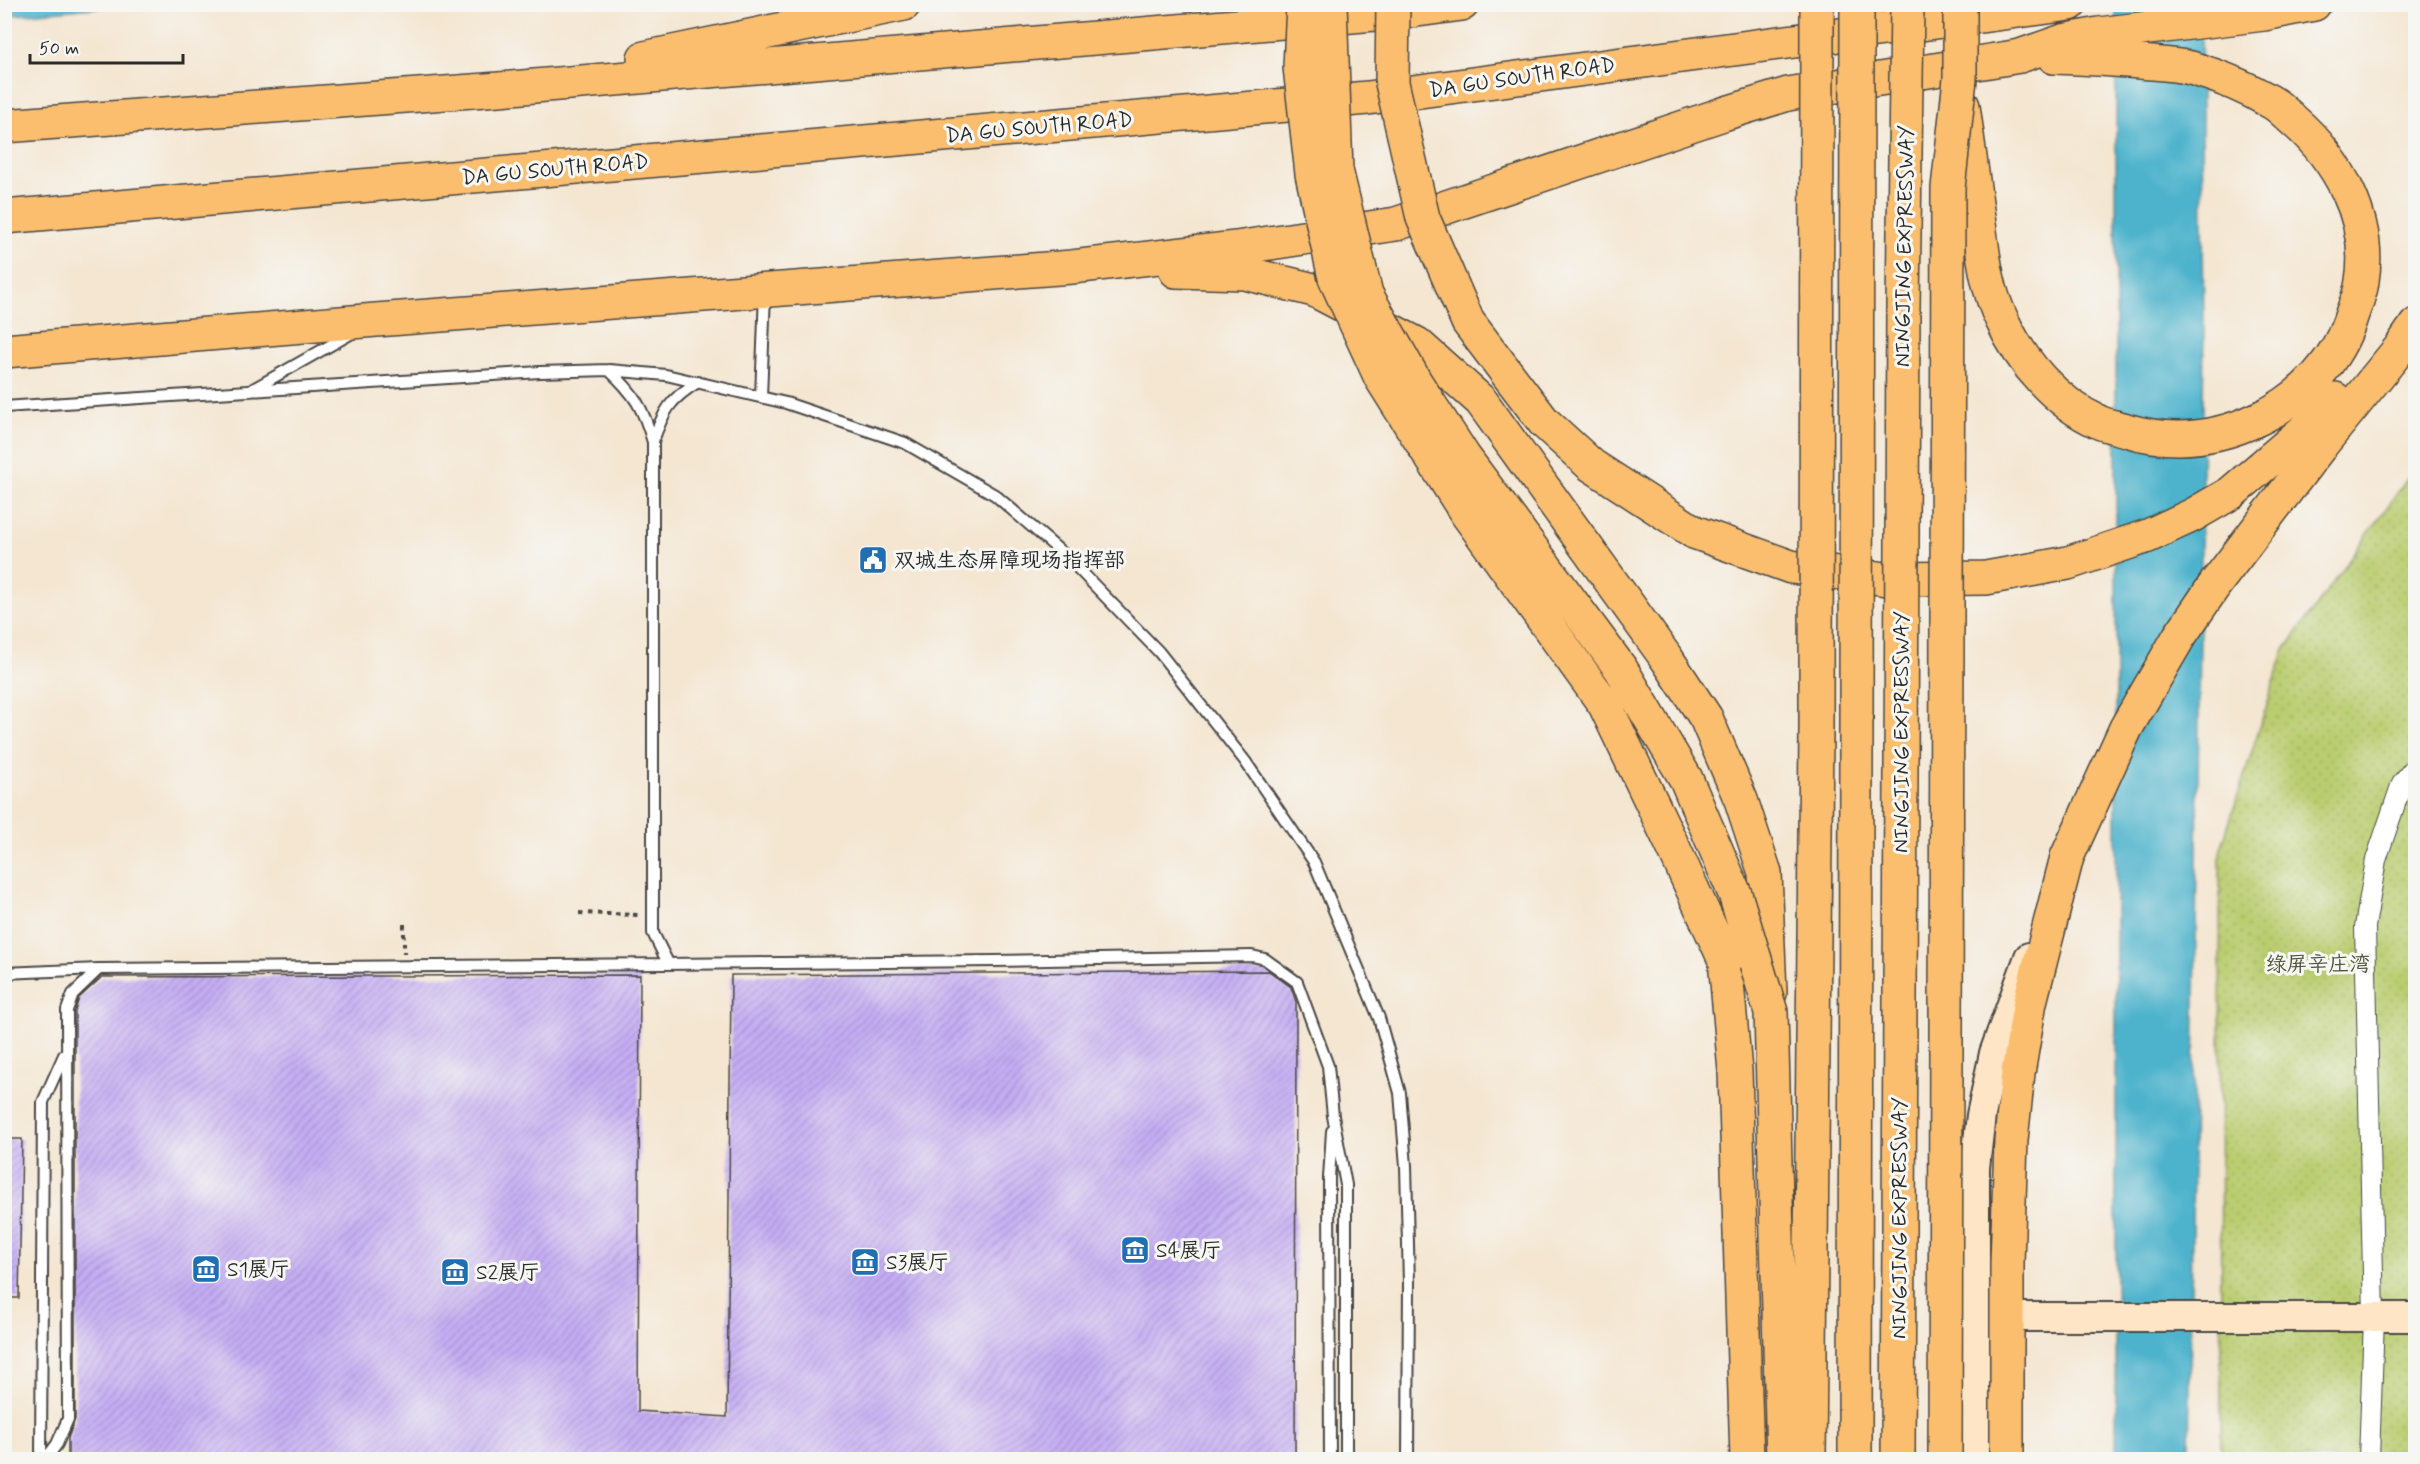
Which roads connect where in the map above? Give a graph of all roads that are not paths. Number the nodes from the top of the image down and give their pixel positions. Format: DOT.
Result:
graph roads {
  1 [pos="904,4"];
  2 [pos="1303,4"];
  3 [pos="1330,4"];
  4 [pos="1393,4"];
  5 [pos="1462,4"];
  6 [pos="1817,4"];
  7 [pos="1857,4"];
  8 [pos="1907,4"];
  9 [pos="1960,4"];
  10 [pos="2314,4"];
  11 [pos="2057,6"];
  12 [pos="2100,46"];
  13 [pos="1960,79"];
  14 [pos="499,88"];
  15 [pos="4,126"];
  16 [pos="4,217"];
  17 [pos="1072,267"];
  18 [pos="765,290"];
  19 [pos="2415,306"];
  20 [pos="376,320"];
  21 [pos="2415,325"];
  22 [pos="4,351"];
  23 [pos="609,370"];
  24 [pos="698,382"];
  25 [pos="250,391"];
  26 [pos="761,397"];
  27 [pos="4,407"];
  28 [pos="653,441"];
  29 [pos="2415,766"];
  30 [pos="2067,856"];
  31 [pos="668,963"];
  32 [pos="99,969"];
  33 [pos="4,973"];
  34 [pos="1771,1012"];
  35 [pos="67,1049"];
  36 [pos="1333,1116"];
  37 [pos="2007,1317"];
  38 [pos="2374,1317"];
  39 [pos="2415,1317"];
  40 [pos="1406,1458"];
  41 [pos="43,1460"];
  42 [pos="1330,1460"];
  43 [pos="1346,1460"];
  44 [pos="1747,1460"];
  45 [pos="1783,1460"];
  46 [pos="1809,1460"];
  47 [pos="1855,1460"];
  48 [pos="1898,1460"];
  49 [pos="1945,1460"];
  50 [pos="1975,1460"];
  51 [pos="2007,1460"];
  52 [pos="2369,1460"];
  1 -- 14 [label="highway"];
  2 -- 44 [label="highway, bridge"];
  3 -- 34 [label="highway, bridge"];
  4 -- 19 [label="highway, bridge"];
  5 -- 14 [label="highway"];
  6 -- 46 [label="highway, bridge"];
  7 -- 47 [label="highway, NINGJING EXPRESSWAY, bridge"];
  8 -- 48 [label="highway, NINGJING EXPRESSWAY, bridge"];
  9 -- 13 [label="highway, bridge"];
  10 -- 12 [label="highway"];
  11 -- 16 [label="highway, DA GU SOUTH ROAD"];
  12 -- 13 [label="highway, bridge"];
  12 -- 17 [label="highway"];
  13 -- 49 [label="highway, bridge"];
  14 -- 15 [label="highway"];
  17 -- 18 [label="highway"];
  17 -- 34 [label="highway, bridge"];
  18 -- 20 [label="highway"];
  18 -- 26 [label="lane"];
  20 -- 22 [label="highway"];
  20 -- 25 [label="lane"];
  21 -- 30 [label="highway"];
  23 -- 24 [label="lane"];
  23 -- 25 [label="lane"];
  23 -- 28 [label="lane"];
  24 -- 26 [label="lane"];
  24 -- 28 [label="lane"];
  25 -- 27 [label="lane"];
  26 -- 40 [label="lane"];
  28 -- 31 [label="lane"];
  29 -- 38 [label="street"];
  30 -- 37 [label="highway"];
  30 -- 50 [label="street"];
  31 -- 32 [label="lane"];
  31 -- 36 [label="lane"];
  32 -- 33 [label="lane"];
  32 -- 35 [label="lane"];
  34 -- 45 [label="highway, bridge"];
  35 -- 41 [label="lane"];
  35 -- 41 [label="lane"];
  36 -- 42 [label="lane"];
  36 -- 43 [label="lane"];
  37 -- 38 [label="street"];
  37 -- 51 [label="highway"];
  38 -- 39 [label="street"];
  38 -- 52 [label="street"];
}
